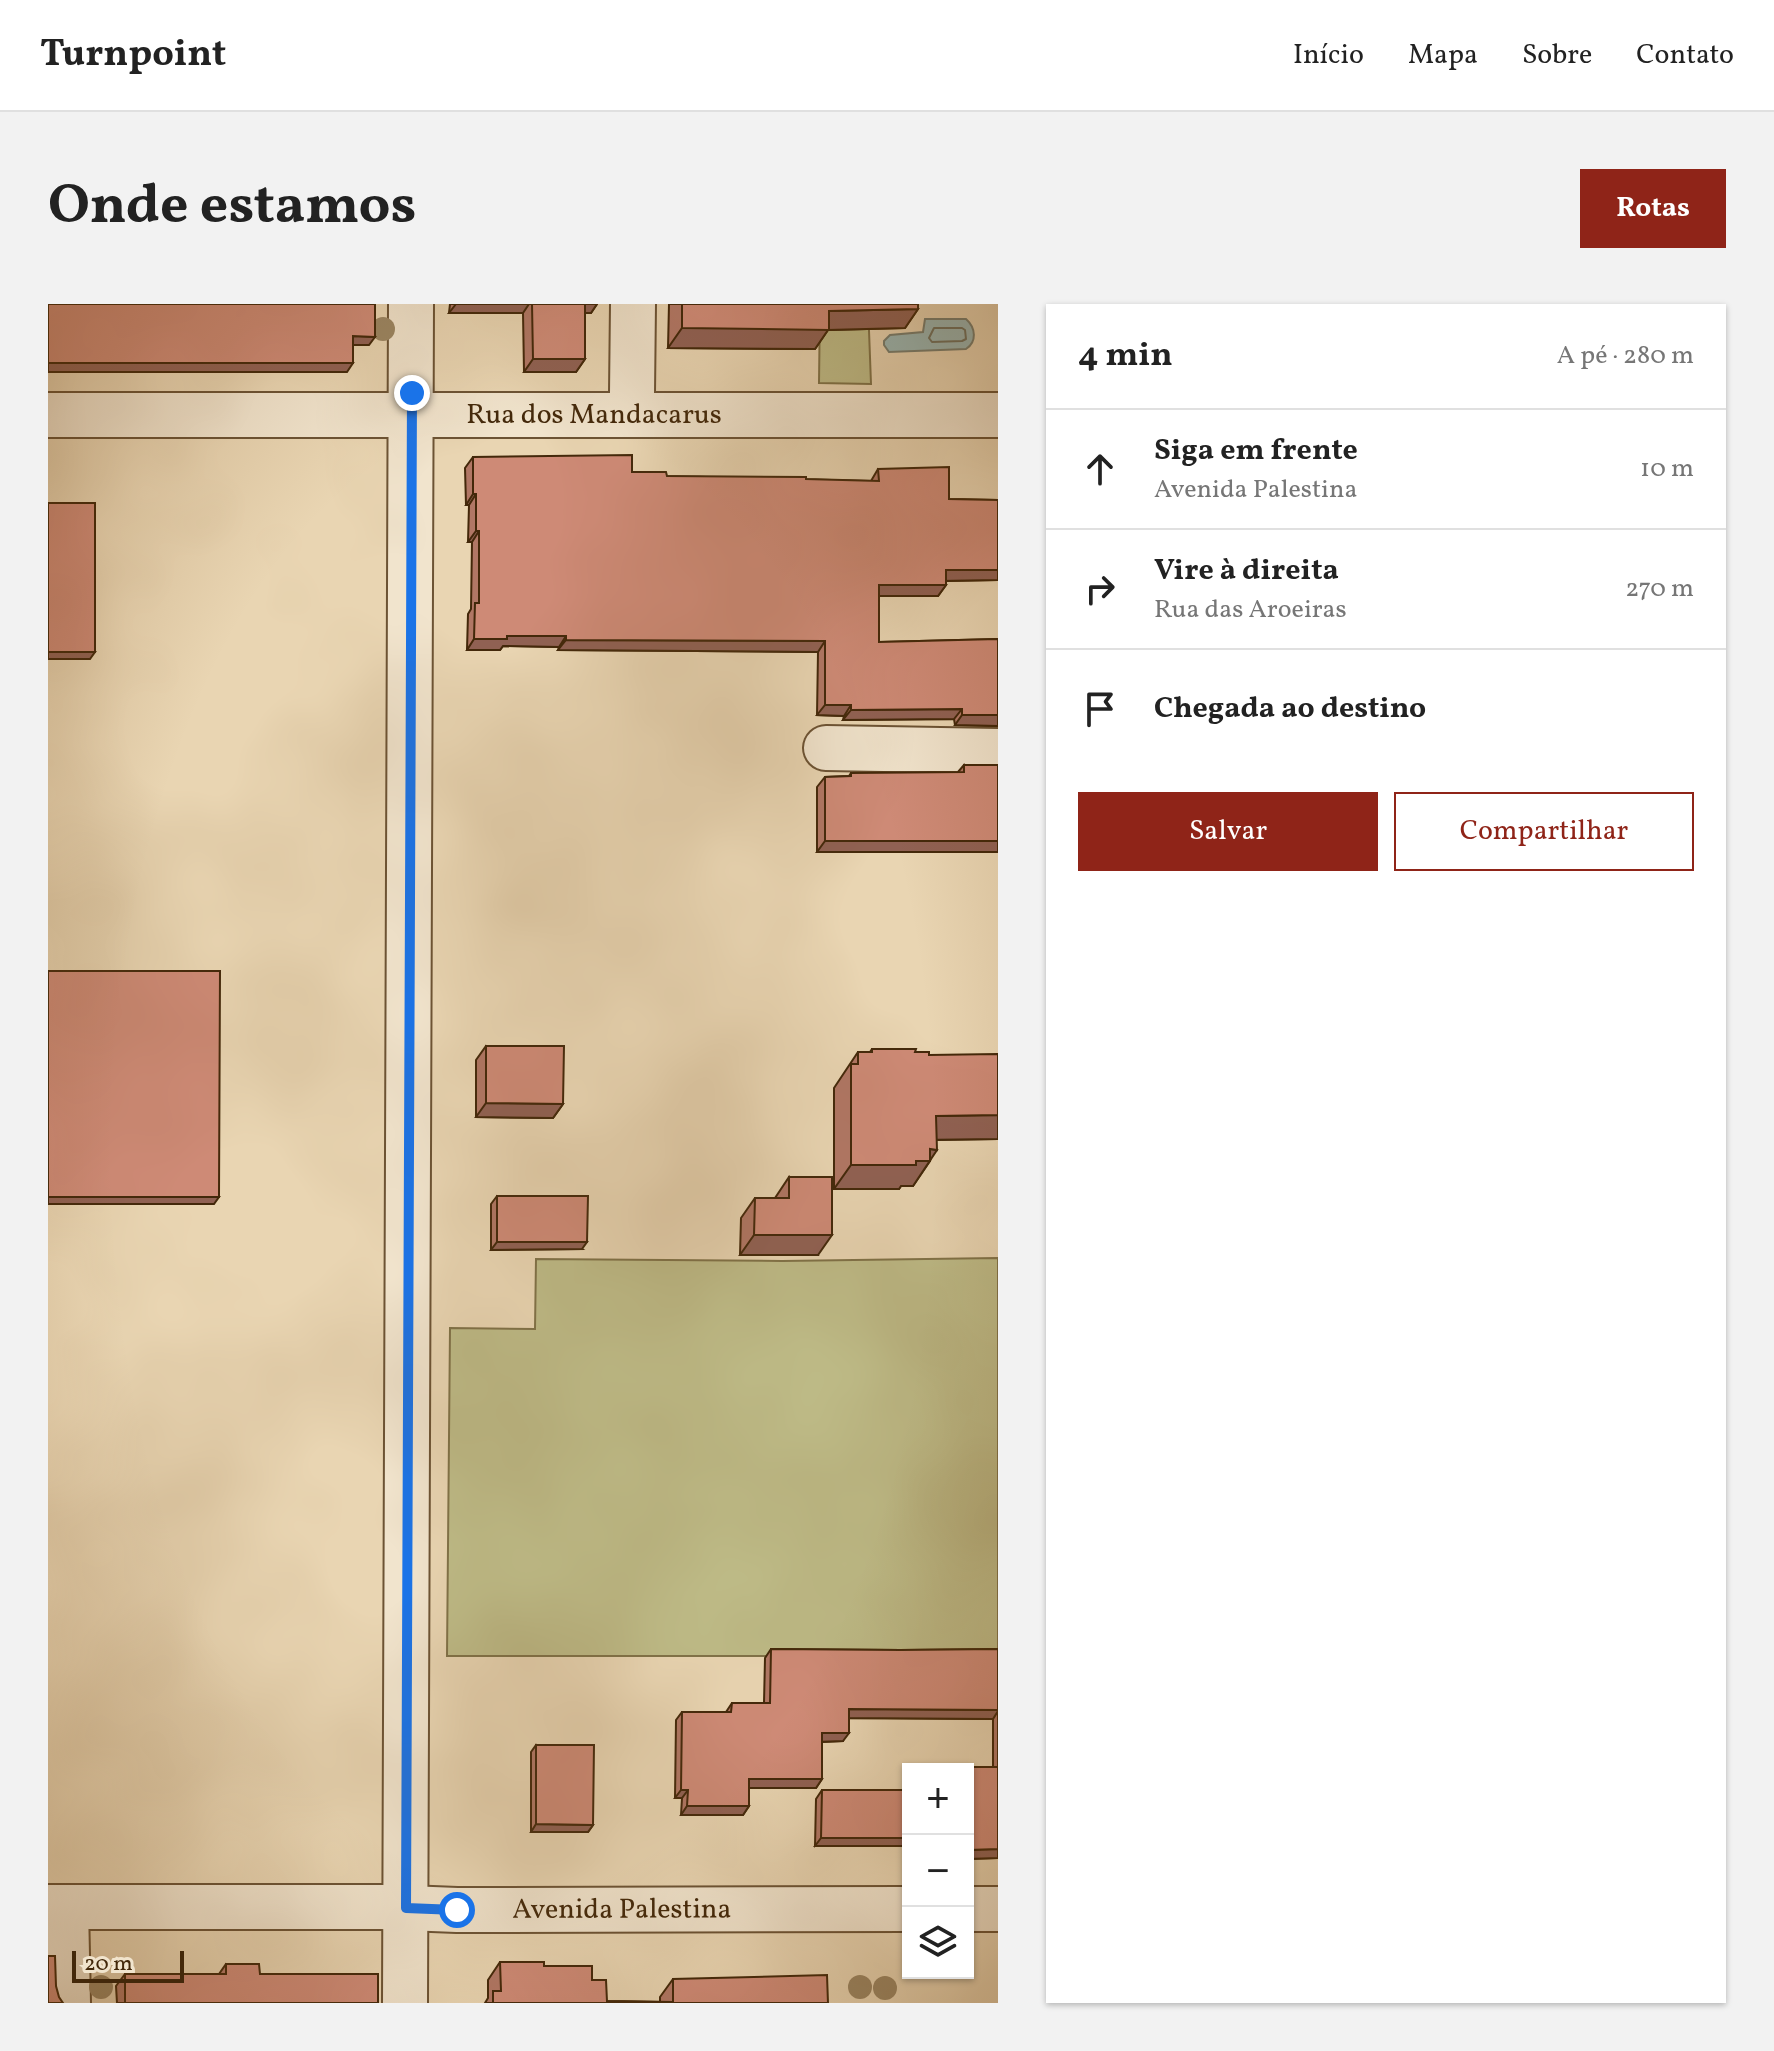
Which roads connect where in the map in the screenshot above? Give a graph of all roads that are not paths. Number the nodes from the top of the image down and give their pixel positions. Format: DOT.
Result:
graph roads {
  1 [pos="411,304"];
  2 [pos="633,304"];
  3 [pos="632,393"];
  4 [pos="411,414"];
  5 [pos="48,415"];
  6 [pos="998,415"];
  7 [pos="826,748"];
  8 [pos="998,751"];
  9 [pos="57,1907"];
  10 [pos="406,1908"];
  11 [pos="902,1909"];
  12 [pos="974,1909"];
  13 [pos="998,1909"];
  14 [pos="68,2003"];
  15 [pos="405,2003"];
  1 -- 4 [label="street"];
  2 -- 3 [label="street"];
  4 -- 5 [label="street, Rua dos Mandacarus"];
  4 -- 6 [label="street, Rua dos Mandacarus"];
  4 -- 10 [label="street"];
  7 -- 8 [label="street"];
  9 -- 10 [label="street, Avenida Palestina"];
  9 -- 14 [label="street"];
  10 -- 11 [label="street, Avenida Palestina"];
  10 -- 15 [label="street"];
  12 -- 13 [label="street"];
}
